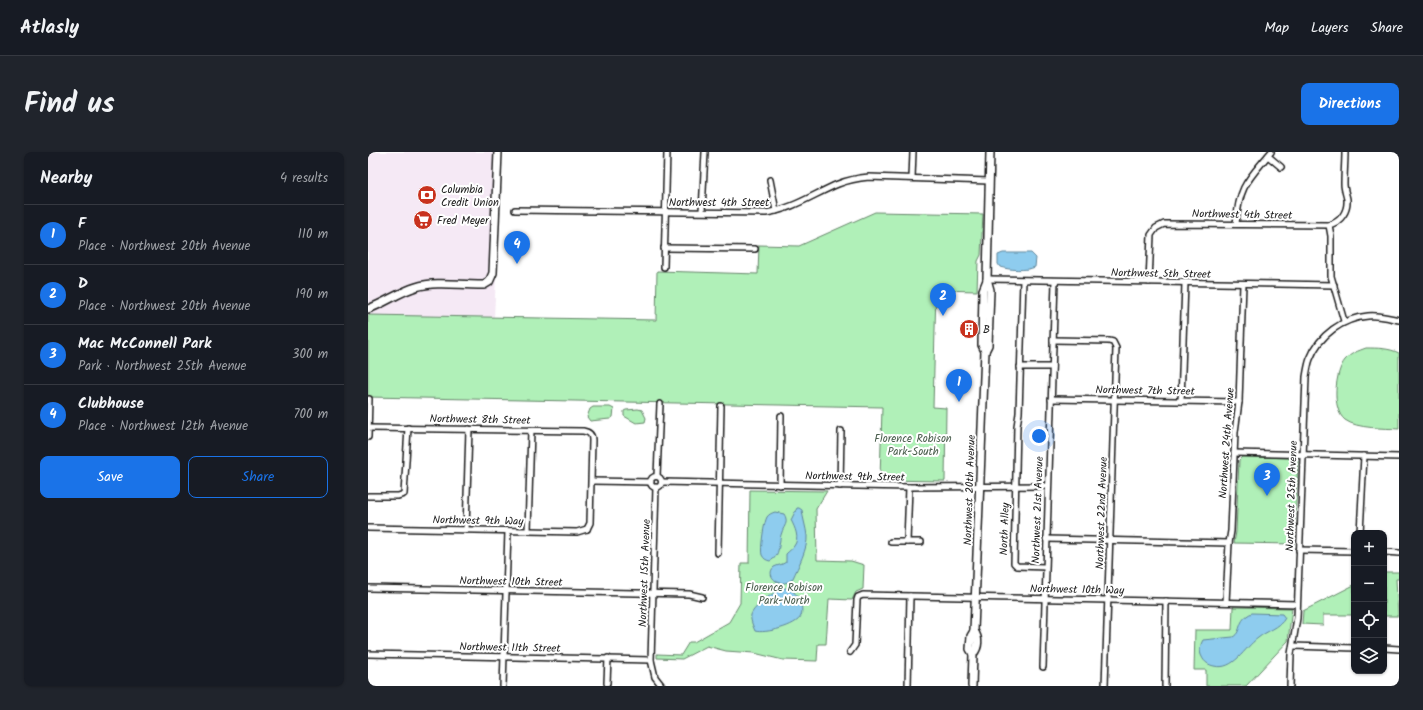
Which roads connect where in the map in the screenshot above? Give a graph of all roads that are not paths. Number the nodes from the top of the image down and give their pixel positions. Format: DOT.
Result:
graph roads {
  1 [pos="498,152"];
  2 [pos="667,152"];
  3 [pos="705,152"];
  4 [pos="913,152"];
  5 [pos="990,152"];
  6 [pos="1346,152"];
  7 [pos="1270,154"];
  8 [pos="1281,167"];
  9 [pos="912,178"];
  10 [pos="770,180"];
  11 [pos="989,181"];
  12 [pos="514,210"];
  13 [pos="702,211"];
  14 [pos="776,211"];
  15 [pos="665,212"];
  16 [pos="1236,224"];
  17 [pos="1329,225"];
  18 [pos="664,248"];
  19 [pos="755,249"];
  20 [pos="664,267"];
  21 [pos="987,279"];
  22 [pos="1023,280"];
  23 [pos="1055,281"];
  24 [pos="1149,282"];
  25 [pos="1185,283"];
  26 [pos="1243,284"];
  27 [pos="1334,285"];
  28 [pos="368,309"];
  29 [pos="1399,320"];
  30 [pos="1344,321"];
  31 [pos="1053,340"];
  32 [pos="1020,367"];
  33 [pos="1052,368"];
  34 [pos="369,399"];
  35 [pos="1051,399"];
  36 [pos="1114,400"];
  37 [pos="1180,401"];
  38 [pos="1239,402"];
  39 [pos="660,404"];
  40 [pos="721,406"];
  41 [pos="781,416"];
  42 [pos="368,428"];
  43 [pos="408,428"];
  44 [pos="469,429"];
  45 [pos="531,430"];
  46 [pos="841,431"];
  47 [pos="368,437"];
  48 [pos="1234,453"];
  49 [pos="1303,454"];
  50 [pos="1364,456"];
  51 [pos="1399,457"];
  52 [pos="657,476"];
  53 [pos="592,481"];
  54 [pos="651,482"];
  55 [pos="662,482"];
  56 [pos="720,484"];
  57 [pos="780,485"];
  58 [pos="840,486"];
  59 [pos="1015,486"];
  60 [pos="1048,486"];
  61 [pos="656,487"];
  62 [pos="909,487"];
  63 [pos="980,487"];
  64 [pos="368,496"];
  65 [pos="368,528"];
  66 [pos="466,530"];
  67 [pos="1360,530"];
  68 [pos="508,531"];
  69 [pos="528,531"];
  70 [pos="1046,539"];
  71 [pos="1110,540"];
  72 [pos="891,542"];
  73 [pos="907,542"];
  74 [pos="921,542"];
  75 [pos="1229,543"];
  76 [pos="1299,550"];
  77 [pos="1351,551"];
  78 [pos="1387,552"];
  79 [pos="1399,553"];
  80 [pos="718,554"];
  81 [pos="1046,567"];
  82 [pos="368,588"];
  83 [pos="506,590"];
  84 [pos="654,594"];
  85 [pos="910,596"];
  86 [pos="702,597"];
  87 [pos="976,597"];
  88 [pos="1044,598"];
  89 [pos="1108,600"];
  90 [pos="1166,601"];
  91 [pos="1226,602"];
  92 [pos="1297,604"];
  93 [pos="1293,646"];
  94 [pos="1351,648"];
  95 [pos="1387,648"];
  96 [pos="1399,649"];
  97 [pos="850,652"];
  98 [pos="368,654"];
  99 [pos="504,656"];
  100 [pos="608,658"];
  101 [pos="651,660"];
  102 [pos="1043,667"];
  103 [pos="607,683"];
  104 [pos="504,686"];
  105 [pos="662,686"];
  106 [pos="908,686"];
  107 [pos="972,686"];
  108 [pos="1105,686"];
  109 [pos="1165,686"];
  110 [pos="1290,686"];
  1 -- 28 [label="street"];
  2 -- 15 [label="street"];
  3 -- 13 [label="street"];
  4 -- 9 [label="street"];
  5 -- 11 [label="street, Northwest 20th Avenue"];
  6 -- 17 [label="street"];
  7 -- 8 [label="street"];
  7 -- 16 [label="street"];
  9 -- 11 [label="street, Northwest 4th Street"];
  9 -- 14 [label="street, Northwest 4th Street"];
  10 -- 14 [label="street"];
  11 -- 21 [label="street, Northwest 20th Avenue"];
  12 -- 15 [label="street, Northwest 4th Street"];
  13 -- 14 [label="street, Northwest 4th Street"];
  13 -- 15 [label="street, Northwest 4th Street"];
  15 -- 18 [label="street"];
  16 -- 17 [label="street, Northwest 4th Street"];
  16 -- 24 [label="street, Northwest 4th Street"];
  17 -- 27 [label="street"];
  18 -- 19 [label="street"];
  18 -- 20 [label="street"];
  21 -- 22 [label="street, Northwest 5th Street"];
  21 -- 63 [label="street, Northwest 20th Avenue"];
  22 -- 23 [label="street, Northwest 5th Street"];
  22 -- 32 [label="street"];
  23 -- 24 [label="street, Northwest 5th Street"];
  23 -- 31 [label="street, Northwest 21st Avenue"];
  24 -- 25 [label="street, Northwest 5th Street"];
  25 -- 26 [label="street, Northwest 5th Street"];
  25 -- 37 [label="street"];
  26 -- 27 [label="street, Northwest 5th Street"];
  26 -- 38 [label="street, Northwest 24th Avenue"];
  27 -- 30 [label="street"];
  29 -- 30 [label="street"];
  30 -- 49 [label="street, Northwest 25th Avenue"];
  31 -- 33 [label="street, Northwest 21st Avenue"];
  31 -- 36 [label="street, Northwest 22nd Avenue"];
  32 -- 33 [label="street"];
  32 -- 59 [label="street"];
  33 -- 35 [label="street, Northwest 21st Avenue"];
  34 -- 42 [label="street"];
  35 -- 36 [label="street, Northwest 7th Street"];
  35 -- 60 [label="street, Northwest 21st Avenue"];
  36 -- 37 [label="street, Northwest 7th Street"];
  36 -- 71 [label="street, Northwest 22nd Avenue"];
  37 -- 38 [label="street, Northwest 7th Street"];
  38 -- 48 [label="street, Northwest 24th Avenue"];
  39 -- 52 [label="street"];
  40 -- 56 [label="street"];
  41 -- 57 [label="street"];
  42 -- 43 [label="street, Northwest 8th Street"];
  42 -- 47 [label="street"];
  43 -- 44 [label="street, Northwest 8th Street"];
  43 -- 64 [label="street"];
  44 -- 45 [label="street, Northwest 8th Street"];
  44 -- 66 [label="street"];
  45 -- 53 [label="street, Northwest 8th Street"];
  45 -- 69 [label="street"];
  46 -- 58 [label="street"];
  48 -- 49 [label="street"];
  48 -- 75 [label="street, Northwest 24th Avenue"];
  49 -- 50 [label="street"];
  49 -- 76 [label="street, Northwest 25th Avenue"];
  50 -- 51 [label="street"];
  50 -- 67 [label="street"];
  52 -- 54 [label="street"];
  52 -- 55 [label="street"];
  53 -- 54 [label="street"];
  53 -- 69 [label="street, Northwest 9th Way"];
  54 -- 61 [label="street"];
  55 -- 56 [label="street, Northwest 9th Street"];
  55 -- 61 [label="street"];
  56 -- 57 [label="street, Northwest 9th Street"];
  56 -- 80 [label="street"];
  57 -- 58 [label="street, Northwest 9th Street"];
  58 -- 62 [label="street, Northwest 9th Street"];
  59 -- 60 [label="street, Northwest 9th Street"];
  59 -- 63 [label="street, Northwest 9th Street"];
  59 -- 81 [label="street, North Alley"];
  60 -- 70 [label="street, Northwest 21st Avenue"];
  61 -- 84 [label="street, Northwest 15th Avenue"];
  62 -- 63 [label="street, Northwest 9th Street"];
  62 -- 73 [label="street"];
  63 -- 87 [label="street, Northwest 20th Avenue"];
  65 -- 66 [label="street, Northwest 9th Way"];
  66 -- 68 [label="street, Northwest 9th Way"];
  68 -- 69 [label="street, Northwest 9th Way"];
  68 -- 83 [label="street"];
  70 -- 71 [label="street"];
  70 -- 81 [label="street, Northwest 21st Avenue"];
  71 -- 75 [label="street"];
  71 -- 89 [label="street, Northwest 22nd Avenue"];
  72 -- 73 [label="street"];
  73 -- 74 [label="street"];
  75 -- 91 [label="street, Northwest 24th Avenue"];
  76 -- 77 [label="street"];
  76 -- 92 [label="street, Northwest 25th Avenue"];
  78 -- 79 [label="street"];
  81 -- 88 [label="street, Northwest 21st Avenue"];
  82 -- 83 [label="street, Northwest 10th Street"];
  83 -- 84 [label="street, Northwest 10th Street"];
  83 -- 99 [label="street"];
  84 -- 86 [label="street, Northwest 10th Street"];
  84 -- 101 [label="street, Northwest 15th Avenue"];
  85 -- 87 [label="street, Northwest 10th Way"];
  85 -- 97 [label="street, Northwest 10th Way"];
  85 -- 106 [label="street"];
  87 -- 88 [label="street, Northwest 10th Way"];
  87 -- 107 [label="street, Northwest 20th Avenue"];
  88 -- 89 [label="street, Northwest 10th Way"];
  88 -- 102 [label="street, Northwest 21st Avenue"];
  89 -- 90 [label="street, Northwest 10th Way"];
  89 -- 108 [label="street, Northwest 22nd Avenue"];
  90 -- 91 [label="street, Northwest 10th Way"];
  90 -- 109 [label="street"];
  91 -- 92 [label="street, Northwest 10th Way"];
  92 -- 93 [label="street, Northwest 25th Avenue"];
  93 -- 94 [label="street"];
  93 -- 110 [label="street, Northwest 25th Avenue"];
  95 -- 96 [label="street"];
  98 -- 99 [label="street, Northwest 11th Street"];
  99 -- 100 [label="street, Northwest 11th Street"];
  99 -- 104 [label="street"];
  100 -- 101 [label="street, Northwest 11th Street"];
  100 -- 103 [label="street"];
  101 -- 105 [label="street, Northwest 15th Avenue"];
}
